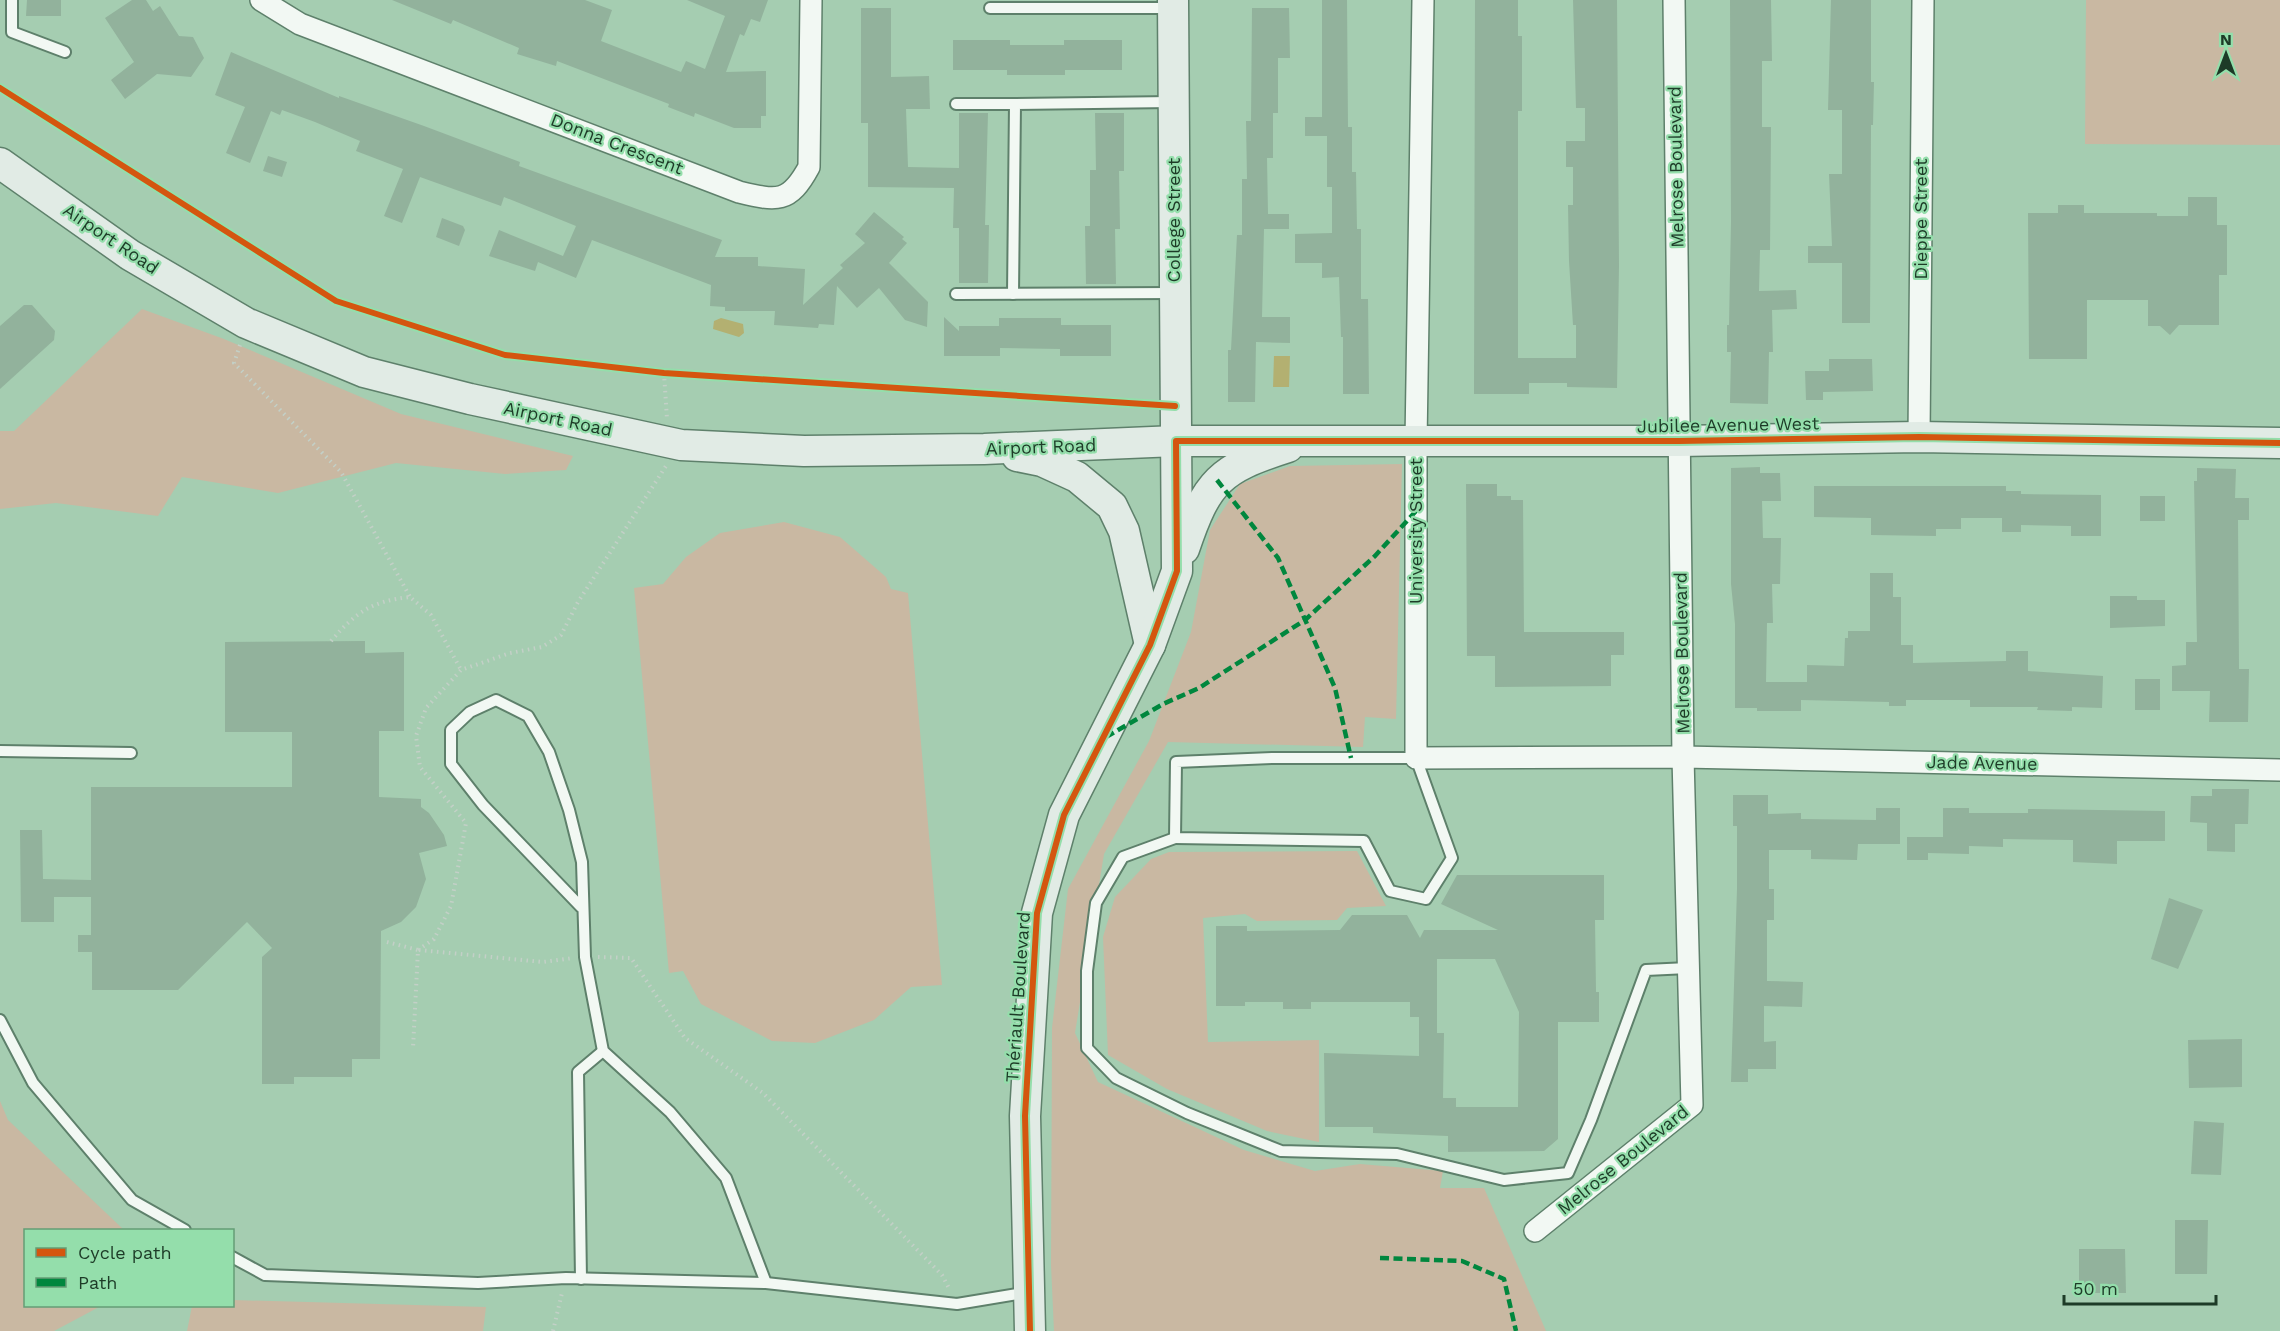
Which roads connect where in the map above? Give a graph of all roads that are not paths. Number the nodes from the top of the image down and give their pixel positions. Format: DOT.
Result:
graph roads {
  1 [pos="12,0"];
  2 [pos="261,0"];
  3 [pos="812,0"];
  4 [pos="1423,0"];
  5 [pos="1674,0"];
  6 [pos="1923,0"];
  7 [pos="1173,4"];
  8 [pos="990,8"];
  9 [pos="65,52"];
  10 [pos="1173,102"];
  11 [pos="956,104"];
  12 [pos="1014,104"];
  13 [pos="0,163"];
  14 [pos="1175,293"];
  15 [pos="956,294"];
  16 [pos="1013,294"];
  17 [pos="1919,437"];
  18 [pos="1314,439"];
  19 [pos="1176,441"];
  20 [pos="1679,441"];
  21 [pos="1416,442"];
  22 [pos="2280,443"];
  23 [pos="984,450"];
  24 [pos="1177,571"];
  25 [pos="1150,645"];
  26 [pos="0,751"];
  27 [pos="131,753"];
  28 [pos="1683,757"];
  29 [pos="1416,758"];
  30 [pos="2280,770"];
  31 [pos="1175,838"];
  32 [pos="581,907"];
  33 [pos="1688,968"];
  34 [pos="0,1020"];
  35 [pos="603,1052"];
  36 [pos="183,1229"];
  37 [pos="1535,1231"];
  38 [pos="234,1258"];
  39 [pos="581,1278"];
  40 [pos="766,1283"];
  41 [pos="1029,1292"];
  42 [pos="1030,1331"];
  1 -- 9 [label="lane"];
  2 -- 3 [label="street, Donna Crescent"];
  4 -- 21 [label="street, University Street"];
  5 -- 20 [label="street, Melrose Boulevard"];
  6 -- 17 [label="street, Dieppe Street"];
  7 -- 8 [label="lane"];
  7 -- 10 [label="main road, College Street"];
  10 -- 12 [label="lane"];
  10 -- 14 [label="main road, College Street"];
  11 -- 12 [label="lane"];
  12 -- 16 [label="lane"];
  13 -- 23 [label="main road, Airport Road"];
  14 -- 16 [label="lane"];
  14 -- 19 [label="main road, College Street"];
  15 -- 16 [label="lane"];
  17 -- 20 [label="main road, Jubilee Avenue West"];
  17 -- 22 [label="main road, Jubilee Avenue West"];
  18 -- 19 [label="main road, Jubilee Avenue West"];
  18 -- 21 [label="main road, Jubilee Avenue West"];
  18 -- 24 [label="main road"];
  19 -- 23 [label="main road, Airport Road"];
  19 -- 24 [label="main road, Thériault Boulevard"];
  20 -- 21 [label="main road, Jubilee Avenue West"];
  20 -- 28 [label="street, Melrose Boulevard"];
  21 -- 29 [label="street, University Street"];
  23 -- 25 [label="main road"];
  24 -- 25 [label="main road, Thériault Boulevard"];
  25 -- 41 [label="main road, Thériault Boulevard"];
  26 -- 27 [label="lane"];
  28 -- 29 [label="street"];
  28 -- 30 [label="street, Jade Avenue"];
  28 -- 33 [label="street, Melrose Boulevard"];
  29 -- 31 [label="lane"];
  29 -- 31 [label="lane"];
  31 -- 33 [label="lane"];
  32 -- 32 [label="lane"];
  32 -- 35 [label="lane"];
  33 -- 37 [label="street, Melrose Boulevard"];
  34 -- 36 [label="lane"];
  35 -- 39 [label="lane"];
  35 -- 40 [label="lane"];
  38 -- 39 [label="lane"];
  39 -- 40 [label="lane"];
  40 -- 41 [label="lane"];
  41 -- 42 [label="main road, Thériault Boulevard"];
}
